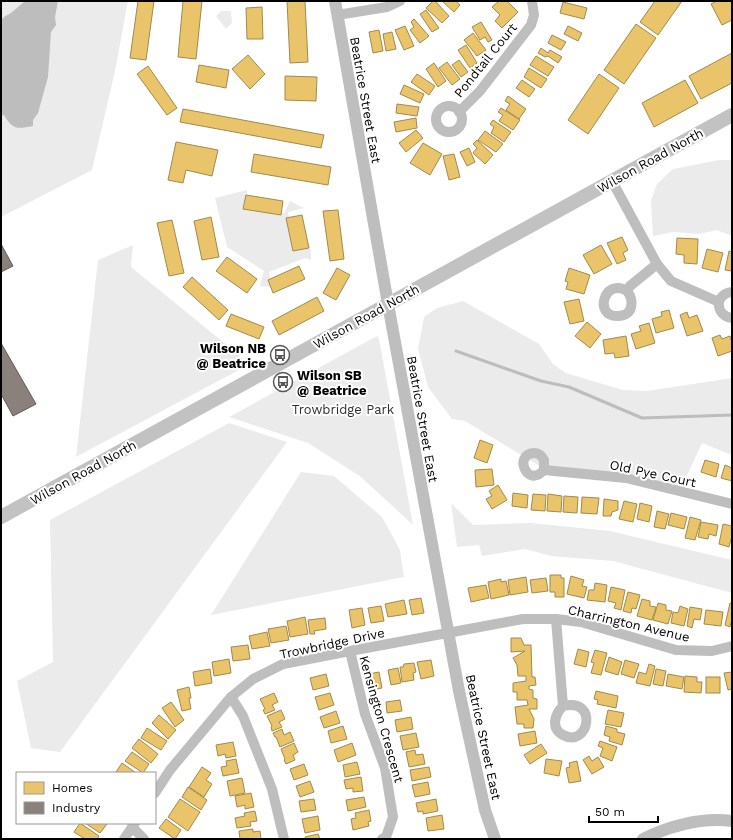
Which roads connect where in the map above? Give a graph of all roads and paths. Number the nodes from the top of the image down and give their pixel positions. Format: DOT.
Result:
graph roads {
  1 [pos="335,1"];
  2 [pos="400,1"];
  3 [pos="532,1"];
  4 [pos="337,15"];
  5 [pos="459,112"];
  6 [pos="732,115"];
  7 [pos="612,181"];
  8 [pos="657,264"];
  9 [pos="626,291"];
  10 [pos="732,292"];
  11 [pos="719,302"];
  12 [pos="388,304"];
  13 [pos="732,318"];
  14 [pos="544,470"];
  15 [pos="732,504"];
  16 [pos="1,517"];
  17 [pos="556,619"];
  18 [pos="448,633"];
  19 [pos="732,646"];
  20 [pos="350,650"];
  21 [pos="231,697"];
  22 [pos="563,706"];
  23 [pos="156,791"];
  24 [pos="732,821"];
  25 [pos="134,825"];
  26 [pos="124,839"];
  27 [pos="144,839"];
  28 [pos="284,839"];
  29 [pos="382,839"];
  30 [pos="495,839"];
  31 [pos="642,839"];
  1 -- 4 [label="street, Beatrice Street East"];
  2 -- 4 [label="street"];
  3 -- 5 [label="street, Pondtail Court"];
  4 -- 12 [label="street, Beatrice Street East"];
  6 -- 7 [label="main road, Wilson Road North"];
  7 -- 8 [label="street"];
  7 -- 12 [label="main road, Wilson Road North"];
  8 -- 9 [label="street"];
  8 -- 11 [label="street"];
  10 -- 11 [label="street"];
  11 -- 13 [label="street"];
  12 -- 16 [label="main road, Wilson Road North"];
  12 -- 18 [label="street, Beatrice Street East"];
  14 -- 15 [label="street, Old Pye Court"];
  17 -- 18 [label="street, Charrington Avenue"];
  17 -- 19 [label="street, Charrington Avenue"];
  17 -- 22 [label="street"];
  18 -- 20 [label="street, Trowbridge Drive"];
  18 -- 30 [label="street, Beatrice Street East"];
  20 -- 21 [label="street, Trowbridge Drive"];
  20 -- 29 [label="street, Kensington Crescent"];
  21 -- 23 [label="street, Trowbridge Drive"];
  21 -- 28 [label="street"];
  24 -- 31 [label="street"];
  25 -- 26 [label="street"];
  25 -- 27 [label="street"];
}
